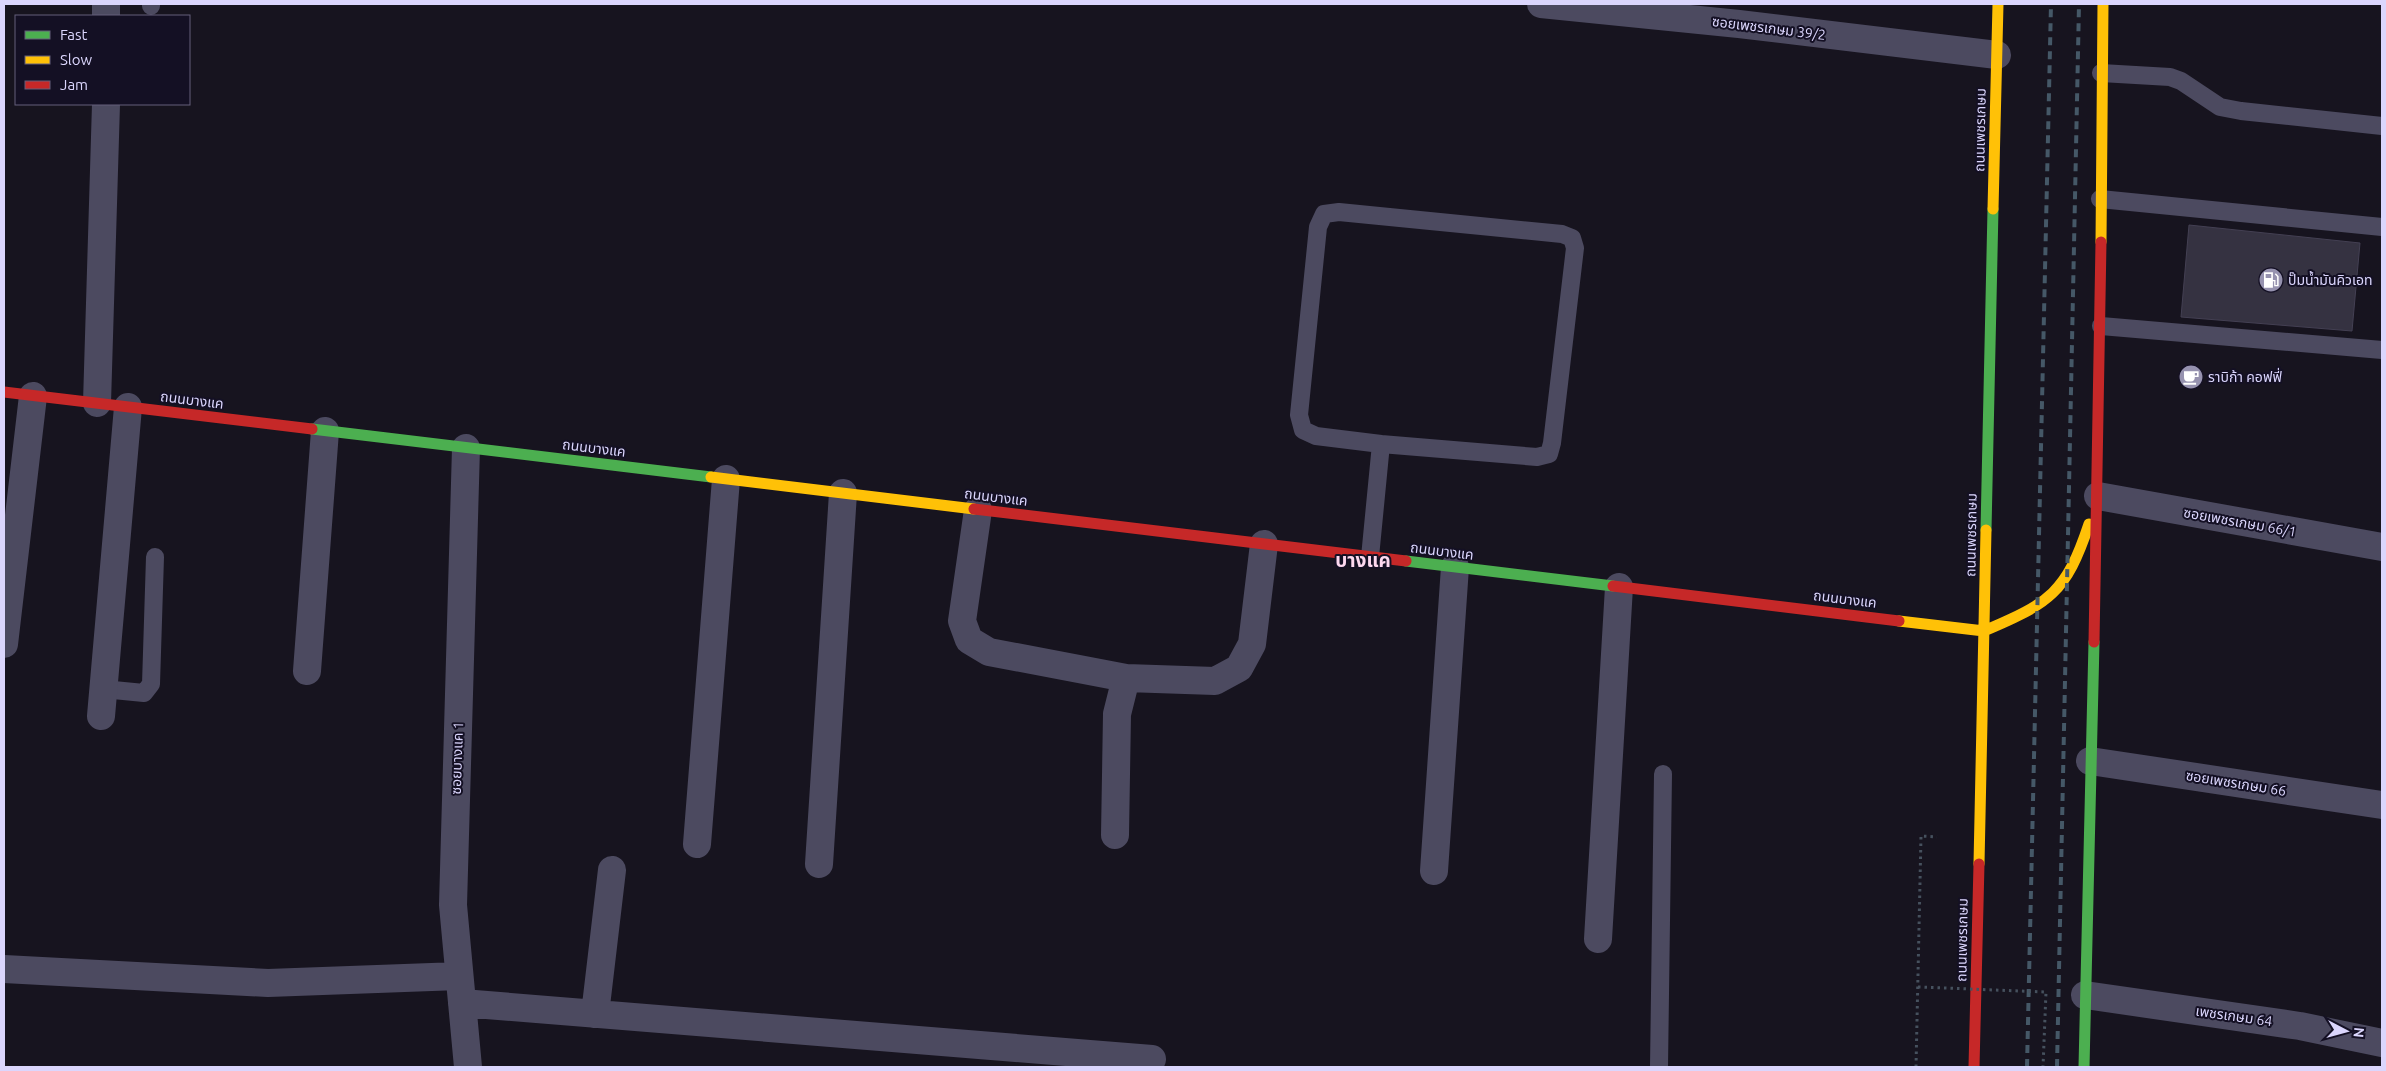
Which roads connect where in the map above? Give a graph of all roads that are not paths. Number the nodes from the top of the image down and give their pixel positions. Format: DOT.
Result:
graph roads {
  1 [pos="1541,4"];
  2 [pos="1998,4"];
  3 [pos="2103,4"];
  4 [pos="1739,14"];
  5 [pos="1997,55"];
  6 [pos="2101,74"];
  7 [pos="106,105"];
  8 [pos="2382,126"];
  9 [pos="2100,199"];
  10 [pos="2382,227"];
  11 [pos="2100,326"];
  12 [pos="2382,350"];
  13 [pos="4,392"];
  14 [pos="33,396"];
  15 [pos="97,403"];
  16 [pos="128,407"];
  17 [pos="325,431"];
  18 [pos="1382,444"];
  19 [pos="466,448"];
  20 [pos="726,479"];
  21 [pos="843,494"];
  22 [pos="2098,496"];
  23 [pos="978,510"];
  24 [pos="1264,544"];
  25 [pos="2382,547"];
  26 [pos="155,557"];
  27 [pos="1370,557"];
  28 [pos="1455,567"];
  29 [pos="1618,587"];
  30 [pos="1984,631"];
  31 [pos="4,644"];
  32 [pos="307,671"];
  33 [pos="1126,678"];
  34 [pos="103,689"];
  35 [pos="101,716"];
  36 [pos="2090,761"];
  37 [pos="1663,774"];
  38 [pos="2382,805"];
  39 [pos="1115,835"];
  40 [pos="697,844"];
  41 [pos="820,864"];
  42 [pos="612,870"];
  43 [pos="1434,871"];
  44 [pos="1598,939"];
  45 [pos="4,969"];
  46 [pos="459,976"];
  47 [pos="2085,995"];
  48 [pos="462,1003"];
  49 [pos="595,1014"];
  50 [pos="2382,1043"];
  51 [pos="1152,1059"];
  52 [pos="468,1067"];
  53 [pos="1659,1067"];
  54 [pos="1974,1067"];
  55 [pos="2084,1067"];
  1 -- 4 [label="street, ซอยเพชรเกษม 39/2"];
  2 -- 5 [label="main road, ถนนเพชรเกษม"];
  3 -- 6 [label="main road"];
  4 -- 5 [label="street, ซอยเพชรเกษม 39/2"];
  5 -- 30 [label="main road, ถนนเพชรเกษม"];
  6 -- 8 [label="lane"];
  6 -- 9 [label="main road"];
  7 -- 15 [label="street"];
  9 -- 10 [label="lane"];
  9 -- 11 [label="main road"];
  11 -- 12 [label="lane"];
  11 -- 22 [label="main road"];
  13 -- 14 [label="main road, ถนนบางแค"];
  14 -- 15 [label="main road, ถนนบางแค"];
  14 -- 31 [label="street"];
  15 -- 16 [label="main road, ถนนบางแค"];
  16 -- 17 [label="main road, ถนนบางแค"];
  16 -- 34 [label="street"];
  17 -- 19 [label="main road, ถนนบางแค"];
  17 -- 32 [label="street"];
  18 -- 18 [label="lane"];
  18 -- 27 [label="lane"];
  19 -- 20 [label="main road, ถนนบางแค"];
  19 -- 46 [label="street, ซอยบางแค 1"];
  20 -- 21 [label="main road, ถนนบางแค"];
  20 -- 40 [label="street"];
  21 -- 23 [label="main road, ถนนบางแค"];
  21 -- 41 [label="street"];
  22 -- 25 [label="street, ซอยเพชรเกษม 66/1"];
  22 -- 30 [label="main road"];
  22 -- 36 [label="main road"];
  23 -- 24 [label="main road, ถนนบางแค"];
  23 -- 33 [label="street"];
  24 -- 27 [label="main road, ถนนบางแค"];
  24 -- 33 [label="street"];
  26 -- 34 [label="lane"];
  27 -- 28 [label="main road, ถนนบางแค"];
  28 -- 29 [label="main road, ถนนบางแค"];
  28 -- 43 [label="street"];
  29 -- 30 [label="main road, ถนนบางแค"];
  29 -- 44 [label="street"];
  30 -- 54 [label="main road, ถนนเพชรเกษม"];
  33 -- 39 [label="street"];
  34 -- 35 [label="street"];
  36 -- 38 [label="street, ซอยเพชรเกษม 66"];
  36 -- 47 [label="main road"];
  37 -- 53 [label="lane"];
  42 -- 49 [label="street"];
  45 -- 46 [label="street"];
  46 -- 48 [label="street, ซอยบางแค 1"];
  47 -- 50 [label="street, เพชรเกษม 64"];
  47 -- 55 [label="main road"];
  48 -- 49 [label="street"];
  48 -- 52 [label="street, ซอยบางแค 1"];
  49 -- 51 [label="street"];
}
